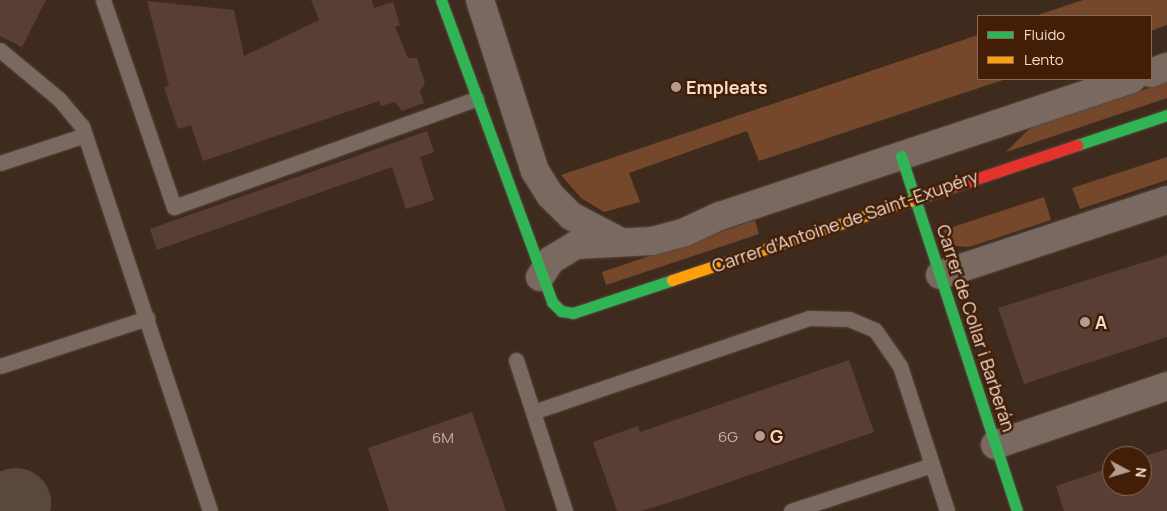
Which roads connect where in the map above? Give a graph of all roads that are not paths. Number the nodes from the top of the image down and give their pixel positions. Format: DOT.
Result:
graph roads {
  1 [pos="103,0"];
  2 [pos="441,0"];
  3 [pos="480,0"];
  4 [pos="0,50"];
  5 [pos="1167,67"];
  6 [pos="1152,73"];
  7 [pos="1129,80"];
  8 [pos="509,89"];
  9 [pos="476,100"];
  10 [pos="1167,114"];
  11 [pos="85,135"];
  12 [pos="901,156"];
  13 [pos="0,163"];
  14 [pos="914,197"];
  15 [pos="1167,200"];
  16 [pos="625,244"];
  17 [pos="940,275"];
  18 [pos="540,277"];
  19 [pos="147,318"];
  20 [pos="516,360"];
  21 [pos="0,366"];
  22 [pos="1167,386"];
  23 [pos="533,412"];
  24 [pos="996,444"];
  25 [pos="932,465"];
  26 [pos="210,511"];
  27 [pos="565,511"];
  28 [pos="791,511"];
  29 [pos="947,511"];
  30 [pos="1017,511"];
  1 -- 9 [label="lane"];
  2 -- 9 [label="street, Carrer d'Antoine de Saint-Exupéry"];
  3 -- 8 [label="street"];
  4 -- 11 [label="lane"];
  5 -- 6 [label="street"];
  7 -- 12 [label="street"];
  8 -- 9 [label="street"];
  8 -- 16 [label="street"];
  9 -- 18 [label="street, Carrer d'Antoine de Saint-Exupéry"];
  10 -- 14 [label="street, Carrer d'Antoine de Saint-Exupéry"];
  11 -- 13 [label="lane"];
  11 -- 19 [label="lane"];
  12 -- 14 [label="street, Carrer de Collar i Barberán"];
  12 -- 16 [label="street"];
  14 -- 17 [label="street, Carrer de Collar i Barberán"];
  14 -- 18 [label="street, Carrer d'Antoine de Saint-Exupéry"];
  15 -- 17 [label="street"];
  16 -- 18 [label="street"];
  17 -- 24 [label="street, Carrer de Collar i Barberán"];
  19 -- 21 [label="lane"];
  19 -- 26 [label="lane"];
  20 -- 23 [label="lane"];
  22 -- 24 [label="street"];
  23 -- 25 [label="lane"];
  23 -- 27 [label="lane"];
  24 -- 30 [label="street, Carrer de Collar i Barberán"];
  25 -- 28 [label="lane"];
  25 -- 29 [label="lane"];
}
